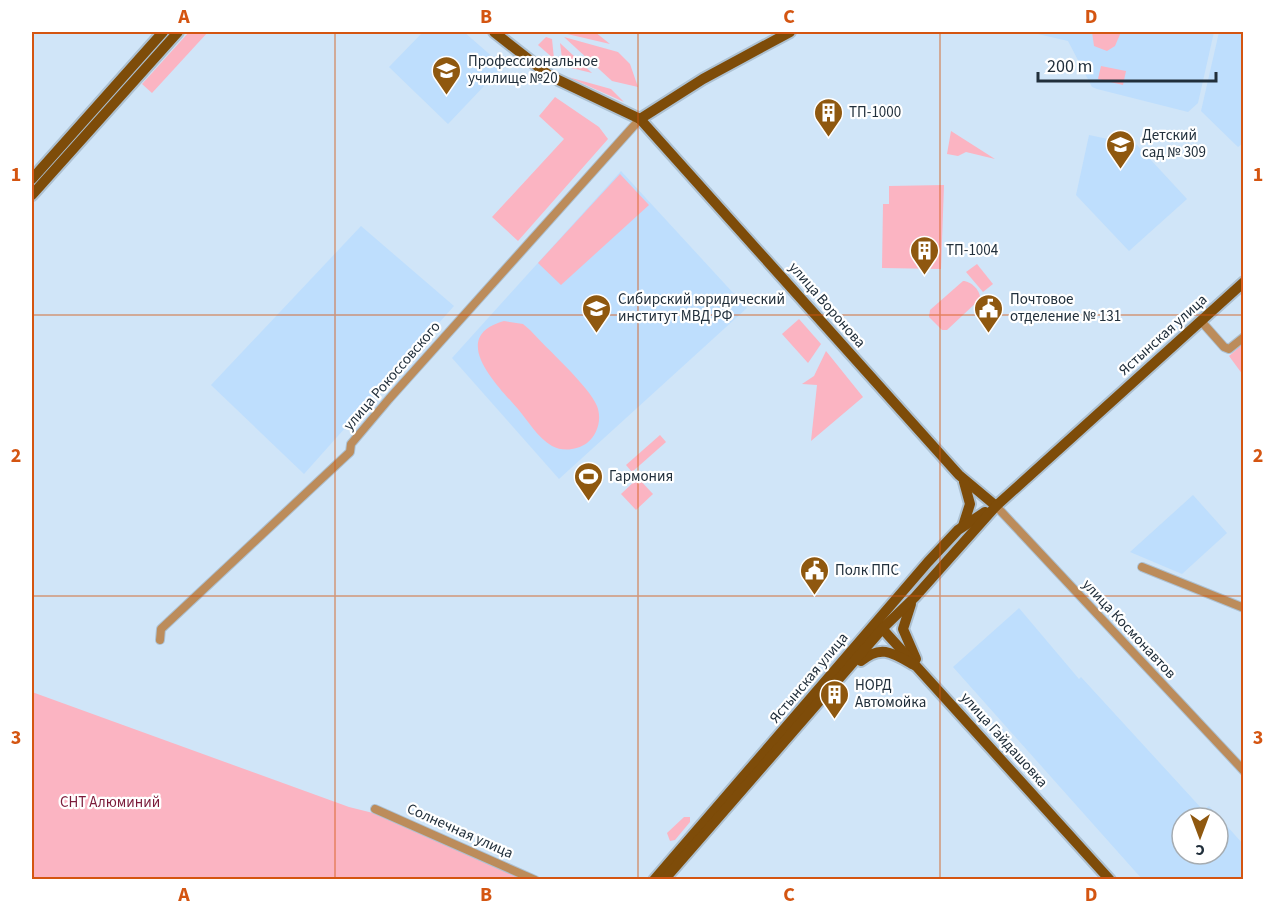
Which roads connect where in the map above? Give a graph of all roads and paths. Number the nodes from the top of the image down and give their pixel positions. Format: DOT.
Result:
graph roads {
  1 [pos="163,32"];
  2 [pos="178,32"];
  3 [pos="494,32"];
  4 [pos="790,32"];
  5 [pos="640,119"];
  6 [pos="34,179"];
  7 [pos="32,195"];
  8 [pos="1244,282"];
  9 [pos="1201,321"];
  10 [pos="1244,337"];
  11 [pos="959,475"];
  12 [pos="996,506"];
  13 [pos="963,526"];
  14 [pos="1142,567"];
  15 [pos="915,597"];
  16 [pos="1244,608"];
  17 [pos="879,625"];
  18 [pos="160,640"];
  19 [pos="922,670"];
  20 [pos="840,679"];
  21 [pos="1244,771"];
  22 [pos="375,809"];
  23 [pos="535,879"];
  24 [pos="654,879"];
  25 [pos="664,879"];
  26 [pos="1110,879"];
  1 -- 6 [label="main road"];
  2 -- 6 [label="main road"];
  3 -- 5 [label="main road, улица Воронова"];
  4 -- 5 [label="main road"];
  5 -- 11 [label="main road, улица Воронова"];
  5 -- 18 [label="street, улица Рокоссовского"];
  6 -- 7 [label="main road"];
  8 -- 9 [label="main road, Ястынская улица"];
  9 -- 10 [label="street"];
  9 -- 12 [label="main road, Ястынская улица"];
  11 -- 12 [label="main road, улица Воронова"];
  11 -- 13 [label="main road"];
  12 -- 13 [label="main road, Ястынская улица"];
  12 -- 15 [label="main road, Ястынская улица"];
  12 -- 21 [label="street, улица Космонавтов"];
  13 -- 17 [label="main road, Ястынская улица"];
  14 -- 16 [label="street"];
  15 -- 17 [label="main road, Ястынская улица"];
  15 -- 19 [label="main road"];
  17 -- 19 [label="main road, улица Гайдашовка"];
  17 -- 20 [label="main road, Ястынская улица"];
  17 -- 24 [label="main road, Ястынская улица"];
  19 -- 20 [label="main road"];
  19 -- 26 [label="main road, улица Гайдашовка"];
  20 -- 25 [label="main road, Ястынская улица"];
  22 -- 23 [label="street, Солнечная улица"];
}
